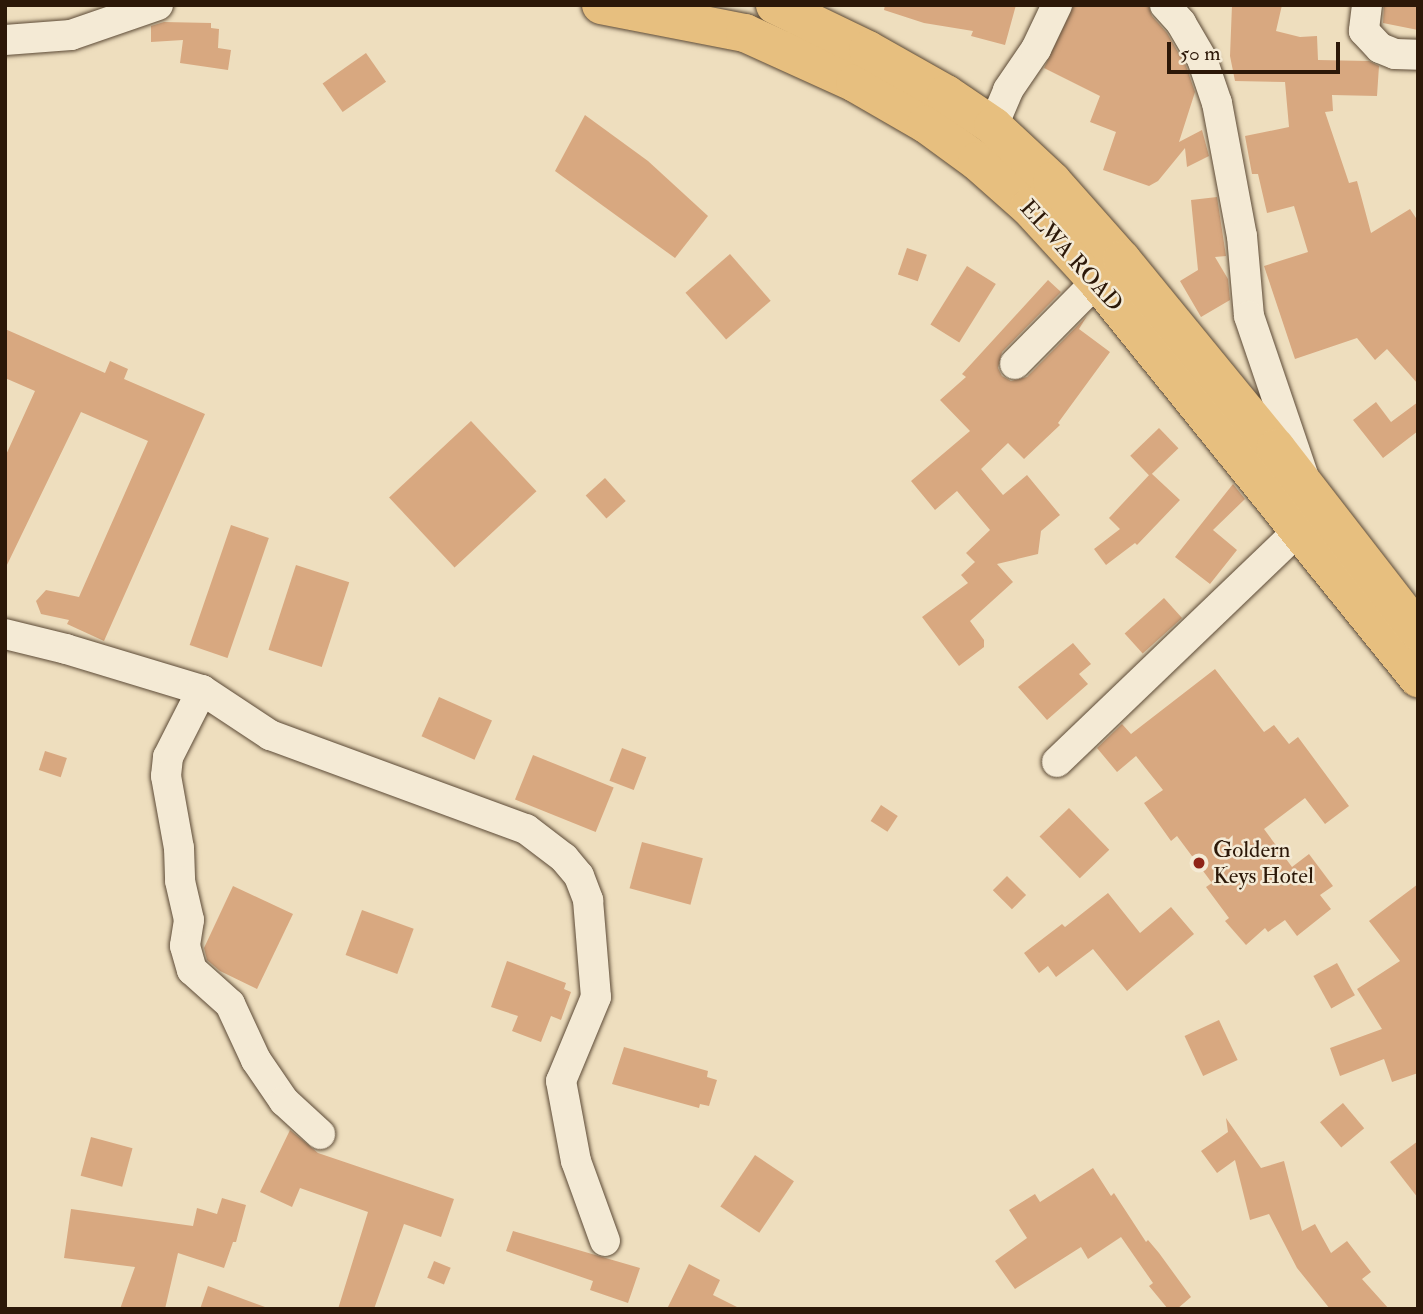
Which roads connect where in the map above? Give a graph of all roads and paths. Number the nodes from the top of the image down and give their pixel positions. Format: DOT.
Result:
graph roads {
  1 [pos="158,5"];
  2 [pos="601,5"];
  3 [pos="775,5"];
  4 [pos="1057,5"];
  5 [pos="1165,5"];
  6 [pos="1367,5"];
  7 [pos="5,40"];
  8 [pos="1418,55"];
  9 [pos="993,125"];
  10 [pos="1097,281"];
  11 [pos="1016,364"];
  12 [pos="1307,488"];
  13 [pos="1298,530"];
  14 [pos="1418,631"];
  15 [pos="5,634"];
  16 [pos="1418,678"];
  17 [pos="202,690"];
  18 [pos="1057,762"];
  19 [pos="320,1134"];
  20 [pos="605,1241"];
  1 -- 7 [label="street"];
  2 -- 10 [label="main road, ELWA ROAD"];
  3 -- 9 [label="main road, ELWA ROAD"];
  4 -- 9 [label="street"];
  5 -- 12 [label="street"];
  6 -- 8 [label="street"];
  9 -- 12 [label="main road, ELWA ROAD"];
  10 -- 11 [label="street"];
  10 -- 13 [label="main road, ELWA ROAD"];
  12 -- 14 [label="main road, ELWA ROAD"];
  13 -- 16 [label="main road, ELWA ROAD"];
  13 -- 18 [label="street"];
  15 -- 17 [label="street"];
  17 -- 19 [label="street"];
  17 -- 20 [label="street"];
}
